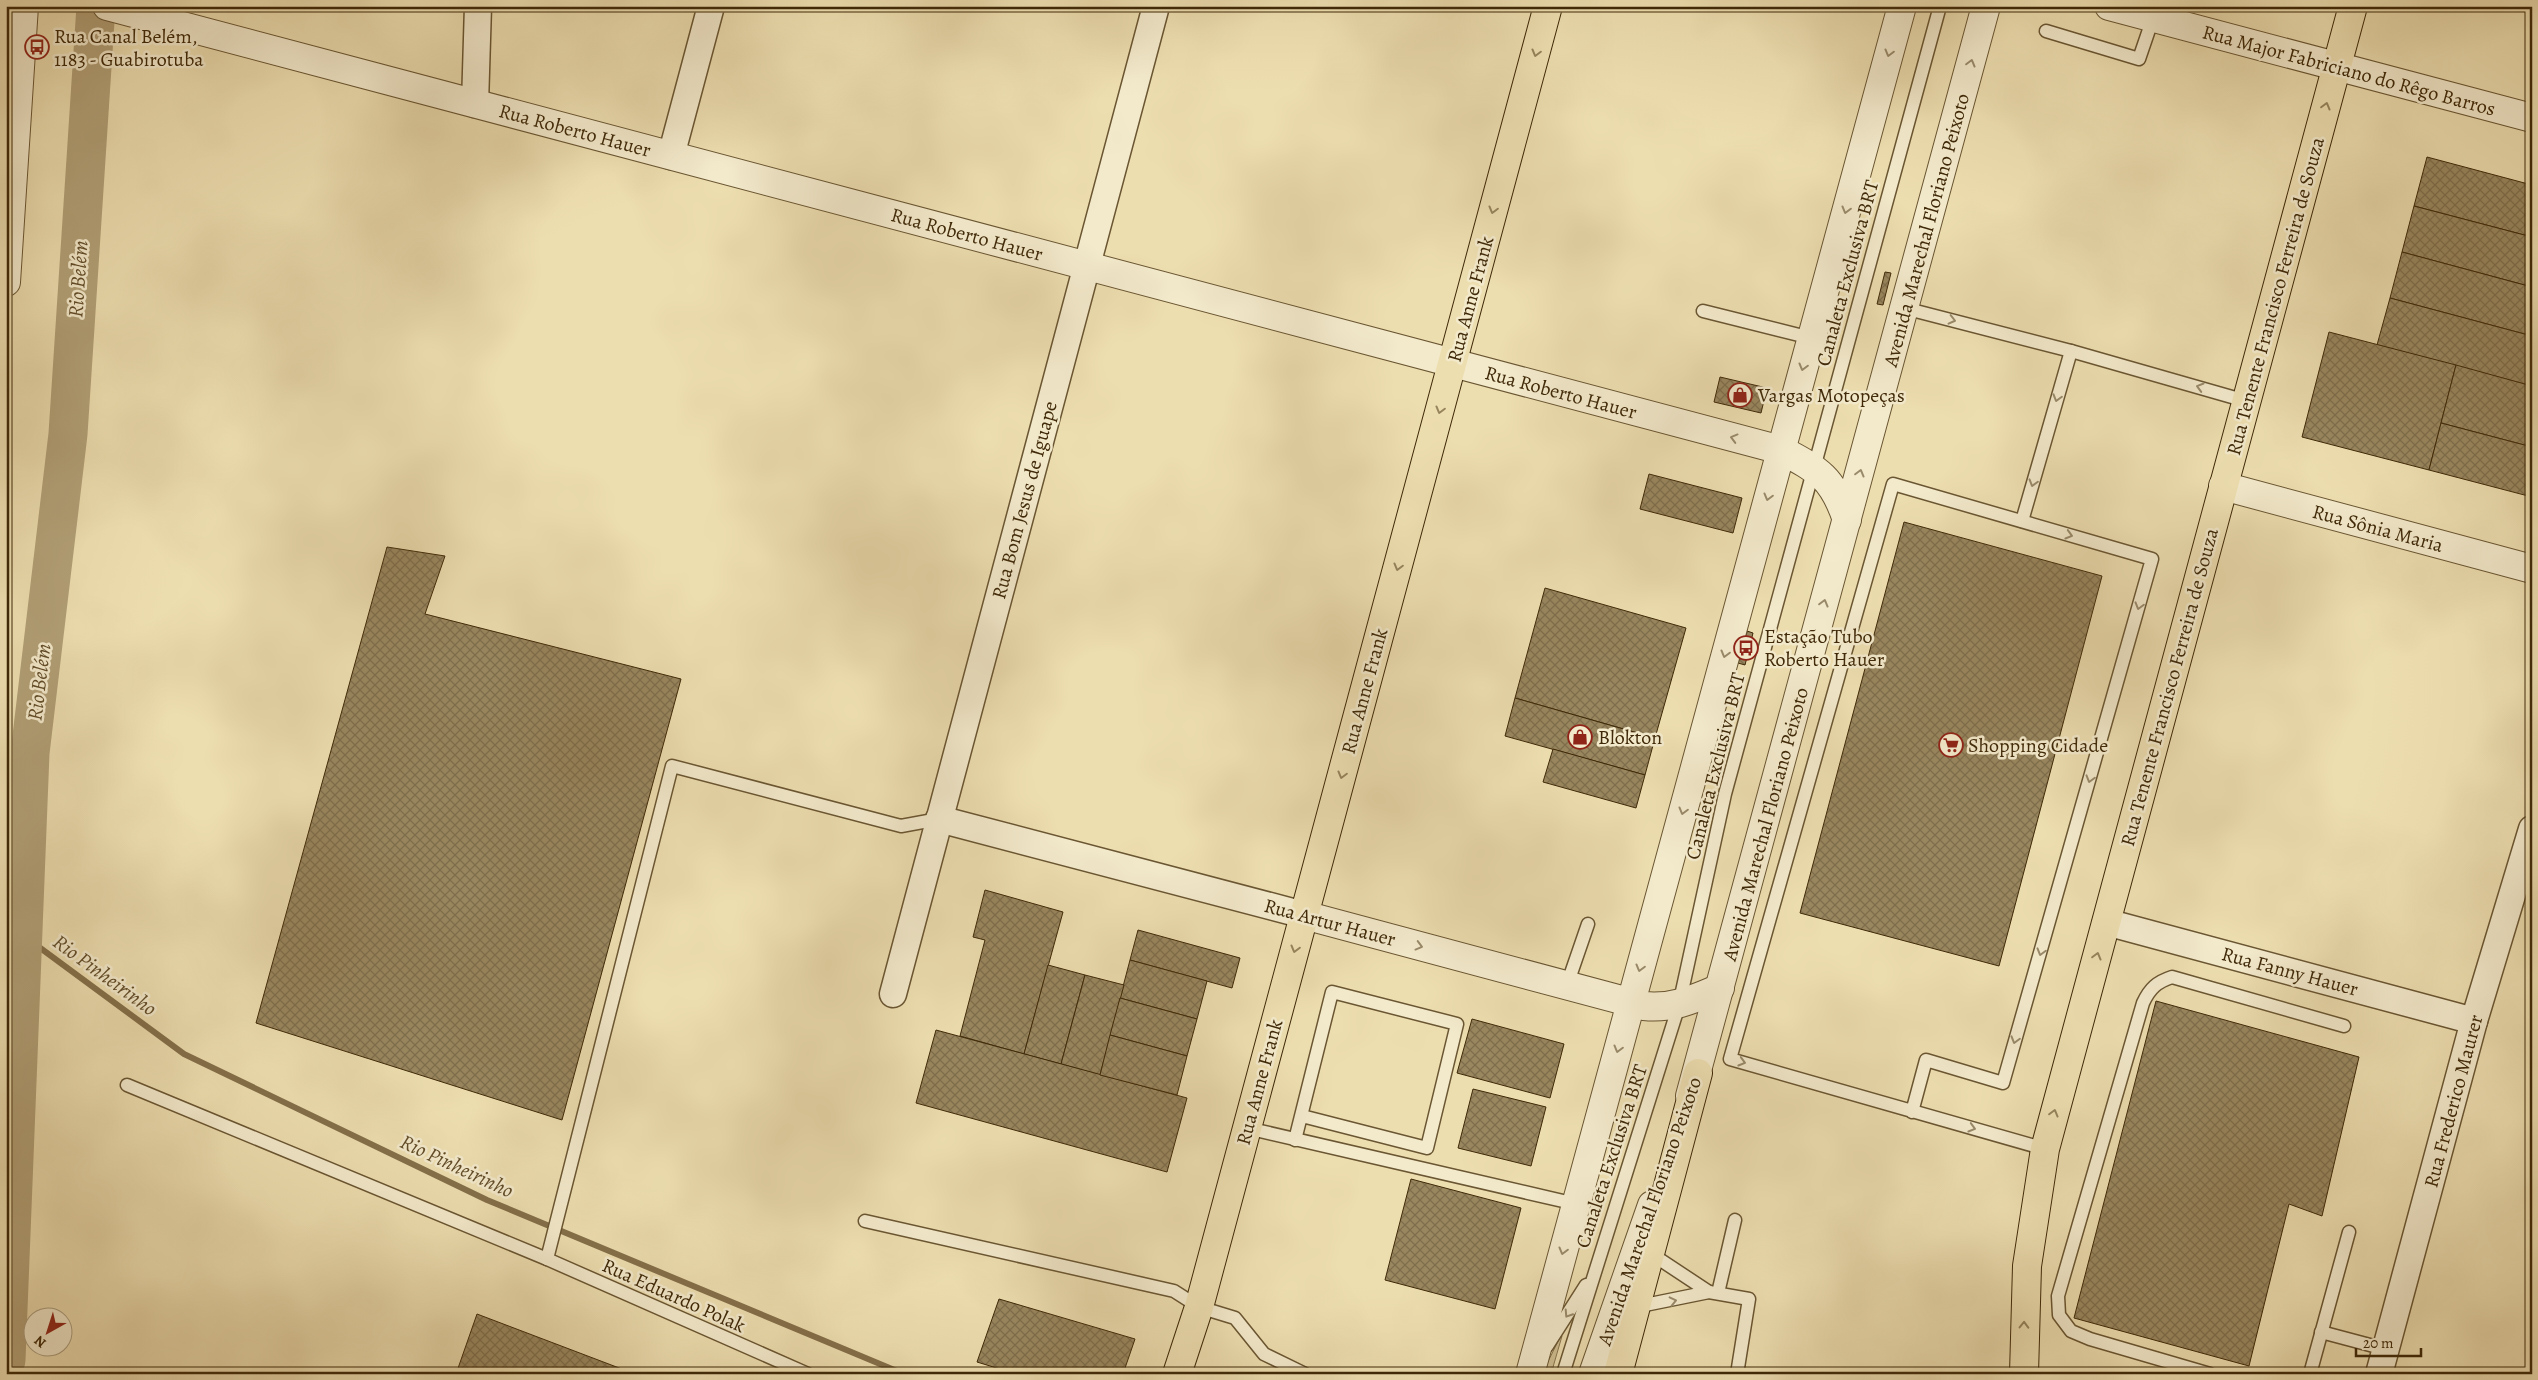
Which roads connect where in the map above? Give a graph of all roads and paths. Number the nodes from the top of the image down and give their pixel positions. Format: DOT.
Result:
graph roads {
  1 [pos="24,6"];
  2 [pos="107,6"];
  3 [pos="478,6"];
  4 [pos="711,6"];
  5 [pos="1156,6"];
  6 [pos="1548,6"];
  7 [pos="1902,6"];
  8 [pos="1940,6"];
  9 [pos="1986,6"];
  10 [pos="2109,6"];
  11 [pos="2353,6"];
  12 [pos="169,16"];
  13 [pos="2153,18"];
  14 [pos="2046,31"];
  15 [pos="2337,66"];
  16 [pos="475,104"];
  17 [pos="2532,118"];
  18 [pos="671,156"];
  19 [pos="1087,266"];
  20 [pos="6,282"];
  21 [pos="1904,308"];
  22 [pos="1703,311"];
  23 [pos="1812,338"];
  24 [pos="2071,351"];
  25 [pos="1452,363"];
  26 [pos="2246,401"];
  27 [pos="1781,450"];
  28 [pos="1814,468"];
  29 [pos="2224,486"];
  30 [pos="1847,520"];
  31 [pos="2022,521"];
  32 [pos="2532,569"];
  33 [pos="939,819"];
  34 [pos="2532,829"];
  35 [pos="1304,916"];
  36 [pos="2106,922"];
  37 [pos="1588,924"];
  38 [pos="1567,985"];
  39 [pos="1720,988"];
  40 [pos="893,994"];
  41 [pos="1631,1002"];
  42 [pos="1679,1005"];
  43 [pos="2474,1021"];
  44 [pos="2344,1026"];
  45 [pos="1698,1073"];
  46 [pos="127,1085"];
  47 [pos="1912,1112"];
  48 [pos="1302,1116"];
  49 [pos="1247,1128"];
  50 [pos="1295,1140"];
  51 [pos="2044,1148"];
  52 [pos="1576,1204"];
  53 [pos="1736,1220"];
  54 [pos="864,1221"];
  55 [pos="2349,1232"];
  56 [pos="1650,1253"];
  57 [pos="547,1259"];
  58 [pos="1594,1273"];
  59 [pos="1714,1293"];
  60 [pos="1199,1307"];
  61 [pos="1635,1307"];
  62 [pos="2321,1332"];
  63 [pos="2385,1349"];
  64 [pos="1530,1373"];
  65 [pos="808,1374"];
  66 [pos="1177,1374"];
  67 [pos="1305,1374"];
  68 [pos="1563,1374"];
  69 [pos="1593,1374"];
  70 [pos="1618,1374"];
  71 [pos="1737,1374"];
  72 [pos="2024,1374"];
  73 [pos="2210,1374"];
  74 [pos="2310,1374"];
  75 [pos="2379,1374"];
  1 -- 20 [label="street"];
  2 -- 12 [label="street, Rua Roberto Hauer"];
  3 -- 16 [label="street"];
  4 -- 18 [label="street"];
  5 -- 19 [label="street, Rua Bom Jesus de Iguape"];
  6 -- 25 [label="main road, Rua Anne Frank, one-way"];
  7 -- 23 [label="street, one-way"];
  8 -- 28 [label="lane, Canaleta Exclusiva BRT"];
  21 -- 9 [label="street, Avenida Marechal Floriano Peixoto, one-way"];
  10 -- 13 [label="street, Rua Major Fabriciano do Rêgo Barros"];
  11 -- 15 [label="main road, Rua Tenente Francisco Ferreira de Souza"];
  12 -- 16 [label="street, Rua Roberto Hauer"];
  13 -- 14 [label="lane"];
  13 -- 15 [label="street, Rua Major Fabriciano do Rêgo Barros"];
  15 -- 17 [label="street, Rua Major Fabriciano do Rêgo Barros"];
  26 -- 15 [label="main road, Rua Tenente Francisco Ferreira de Souza, one-way"];
  16 -- 18 [label="street, Rua Roberto Hauer"];
  18 -- 19 [label="street, Rua Roberto Hauer"];
  19 -- 25 [label="street, Rua Roberto Hauer"];
  19 -- 33 [label="street, Rua Bom Jesus de Iguape"];
  21 -- 24 [label="lane, one-way"];
  30 -- 21 [label="street, Avenida Marechal Floriano Peixoto, one-way"];
  22 -- 23 [label="lane"];
  23 -- 27 [label="street, one-way"];
  26 -- 24 [label="lane, one-way"];
  24 -- 31 [label="lane, one-way"];
  27 -- 25 [label="street, Rua Roberto Hauer, one-way"];
  25 -- 35 [label="main road, Rua Anne Frank, one-way"];
  26 -- 29 [label="main road, Rua Tenente Francisco Ferreira de Souza"];
  27 -- 28 [label="street, Rua Roberto Hauer"];
  27 -- 41 [label="street, one-way"];
  28 -- 30 [label="street, Rua Roberto Hauer"];
  28 -- 42 [label="lane, Canaleta Exclusiva BRT"];
  29 -- 32 [label="street, Rua Sônia Maria"];
  29 -- 36 [label="main road, Rua Tenente Francisco Ferreira de Souza"];
  39 -- 30 [label="street, Avenida Marechal Floriano Peixoto, one-way"];
  31 -- 47 [label="lane, one-way"];
  31 -- 47 [label="lane, one-way"];
  33 -- 35 [label="street, Rua Artur Hauer"];
  33 -- 40 [label="street, Rua Bom Jesus de Iguape"];
  33 -- 57 [label="lane"];
  34 -- 43 [label="street, Rua Frederico Maurer"];
  35 -- 38 [label="street, Rua Artur Hauer, one-way"];
  35 -- 49 [label="main road, Rua Anne Frank, one-way"];
  36 -- 43 [label="street, Rua Fanny Hauer"];
  51 -- 36 [label="main road, Rua Tenente Francisco Ferreira de Souza, one-way"];
  37 -- 38 [label="lane"];
  38 -- 41 [label="street, Rua Artur Hauer"];
  39 -- 42 [label="street, Rua Artur Hauer"];
  39 -- 45 [label="street, Avenida Marechal Floriano Peixoto"];
  41 -- 42 [label="street, Rua Artur Hauer"];
  41 -- 52 [label="street, one-way"];
  42 -- 58 [label="lane, Canaleta Exclusiva BRT"];
  43 -- 63 [label="street, Rua Frederico Maurer"];
  44 -- 73 [label="lane"];
  45 -- 56 [label="main road"];
  45 -- 69 [label="street, Avenida Marechal Floriano Peixoto"];
  46 -- 57 [label="lane, Rua Eduardo Polak"];
  47 -- 51 [label="lane, one-way"];
  48 -- 48 [label="lane"];
  48 -- 50 [label="lane"];
  49 -- 50 [label="lane"];
  49 -- 60 [label="main road, Rua Anne Frank"];
  50 -- 52 [label="lane"];
  72 -- 51 [label="main road, Rua Tenente Francisco Ferreira de Souza, one-way"];
  52 -- 64 [label="street, one-way"];
  53 -- 59 [label="lane"];
  54 -- 60 [label="lane"];
  55 -- 62 [label="lane"];
  56 -- 59 [label="lane"];
  56 -- 61 [label="main road"];
  57 -- 65 [label="lane, Rua Eduardo Polak"];
  58 -- 64 [label="lane, Canaleta Exclusiva BRT, one-way"];
  58 -- 68 [label="lane, Canaleta Exclusiva BRT"];
  61 -- 59 [label="lane, one-way"];
  59 -- 71 [label="lane"];
  60 -- 66 [label="main road, Rua Anne Frank"];
  60 -- 67 [label="lane"];
  61 -- 70 [label="main road"];
  62 -- 63 [label="lane"];
  62 -- 74 [label="lane"];
  63 -- 75 [label="street, Rua Frederico Maurer"];
}
